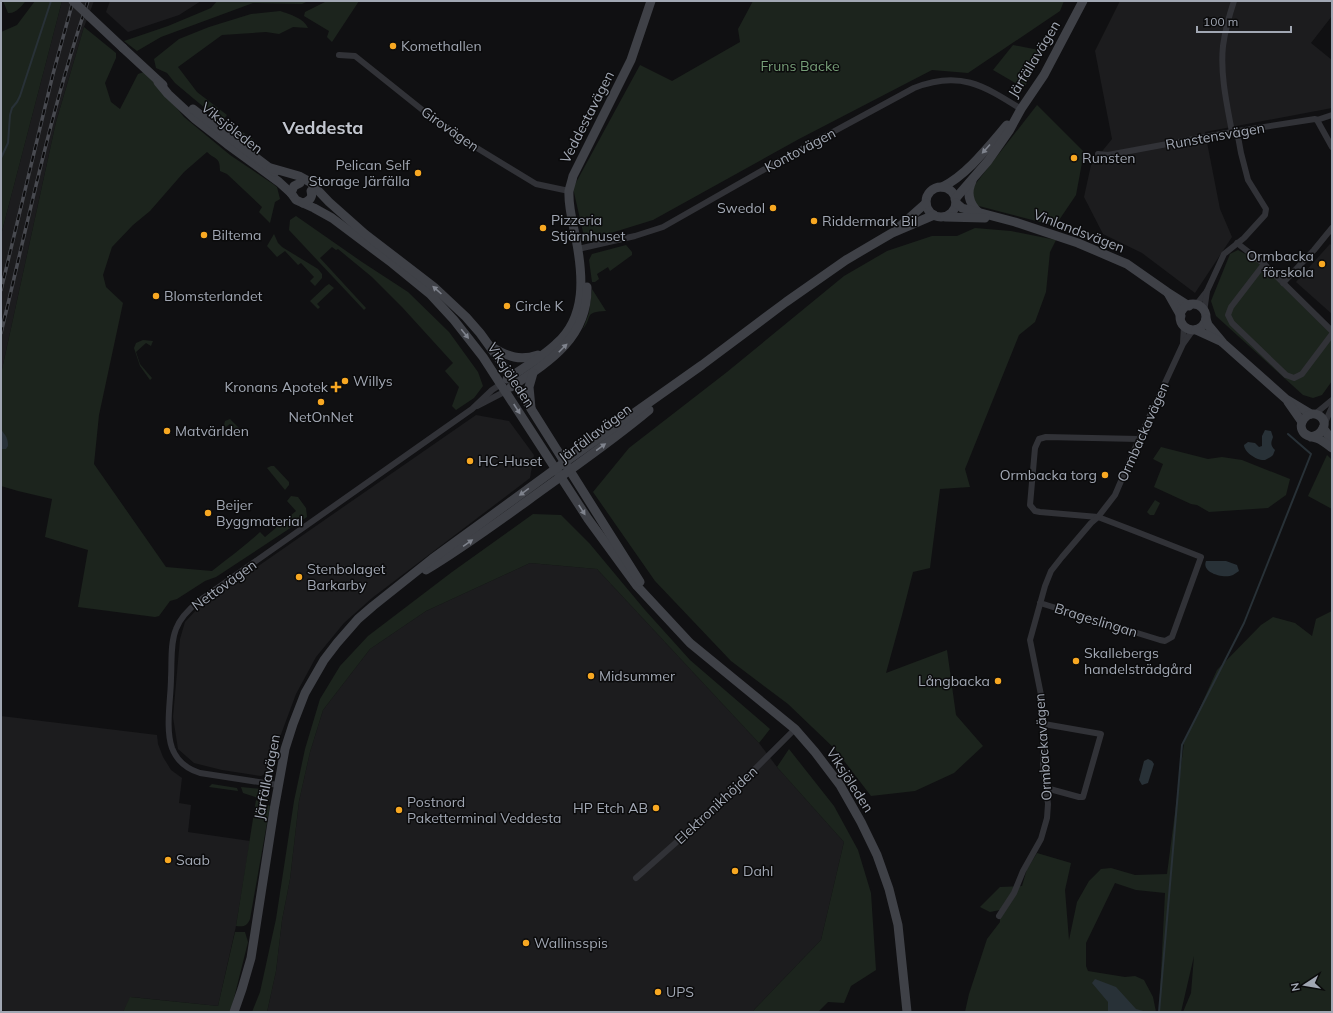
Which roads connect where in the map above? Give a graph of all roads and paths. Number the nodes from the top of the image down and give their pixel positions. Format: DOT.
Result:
graph roads {
  1 [pos="73,1"];
  2 [pos="651,1"];
  3 [pos="1083,1"];
  4 [pos="1234,1"];
  5 [pos="339,54"];
  6 [pos="158,82"];
  7 [pos="1021,109"];
  8 [pos="1332,115"];
  9 [pos="1317,120"];
  10 [pos="1235,132"];
  11 [pos="1332,146"];
  12 [pos="1098,154"];
  13 [pos="271,168"];
  14 [pos="974,178"];
  15 [pos="300,183"];
  16 [pos="942,187"];
  17 [pos="311,191"];
  18 [pos="569,191"];
  19 [pos="291,193"];
  20 [pos="955,201"];
  21 [pos="926,202"];
  22 [pos="303,203"];
  23 [pos="978,212"];
  24 [pos="934,215"];
  25 [pos="945,217"];
  26 [pos="998,218"];
  27 [pos="1332,228"];
  28 [pos="892,233"];
  29 [pos="365,234"];
  30 [pos="1237,243"];
  31 [pos="578,249"];
  32 [pos="1264,264"];
  33 [pos="1283,283"];
  34 [pos="1207,291"];
  35 [pos="1167,292"];
  36 [pos="1192,305"];
  37 [pos="1205,315"];
  38 [pos="1181,316"];
  39 [pos="1184,326"];
  40 [pos="1195,330"];
  41 [pos="1332,331"];
  42 [pos="1332,334"];
  43 [pos="1223,343"];
  44 [pos="1183,344"];
  45 [pos="490,346"];
  46 [pos="547,352"];
  47 [pos="533,373"];
  48 [pos="510,377"];
  49 [pos="515,385"];
  50 [pos="503,388"];
  51 [pos="1286,400"];
  52 [pos="1332,400"];
  53 [pos="1332,407"];
  54 [pos="472,409"];
  55 [pos="531,409"];
  56 [pos="1313,414"];
  57 [pos="1302,422"];
  58 [pos="1324,426"];
  59 [pos="1311,437"];
  60 [pos="1139,439"];
  61 [pos="1332,440"];
  62 [pos="1332,448"];
  63 [pos="568,466"];
  64 [pos="558,473"];
  65 [pos="1098,517"];
  66 [pos="653,603"];
  67 [pos="1040,603"];
  68 [pos="1044,724"];
  69 [pos="795,729"];
  70 [pos="278,785"];
  71 [pos="1046,788"];
  72 [pos="636,878"];
  73 [pos="999,916"];
  74 [pos="234,1012"];
  75 [pos="907,1012"];
  1 -- 6 [label="street, Viksjöleden, bridge"];
  2 -- 18 [label="street, Veddestavägen"];
  3 -- 7 [label="street, Järfällavägen"];
  4 -- 10 [label="street"];
  5 -- 18 [label="street, Girovägen"];
  6 -- 13 [label="street, Viksjöleden"];
  6 -- 19 [label="street, Viksjöleden"];
  7 -- 14 [label="street, Järfällavägen"];
  7 -- 16 [label="street, Järfällavägen, one-way"];
  7 -- 31 [label="street, Kontovägen"];
  8 -- 9 [label="street, Runstensvägen"];
  9 -- 10 [label="street, Runstensvägen"];
  9 -- 11 [label="street"];
  10 -- 12 [label="street, Runstensvägen"];
  10 -- 30 [label="street"];
  13 -- 15 [label="street, Viksjöleden"];
  13 -- 29 [label="street, Viksjöleden"];
  14 -- 20 [label="street, Järfällavägen"];
  14 -- 23 [label="street"];
  15 -- 17 [label="street"];
  15 -- 19 [label="street"];
  16 -- 20 [label="street"];
  16 -- 21 [label="street"];
  17 -- 22 [label="street"];
  17 -- 29 [label="street, Viksjöleden"];
  18 -- 31 [label="street, Veddestavägen"];
  19 -- 22 [label="street"];
  20 -- 23 [label="street, Vinlandsvägen"];
  20 -- 25 [label="street"];
  21 -- 24 [label="street"];
  21 -- 28 [label="street, Järfällavägen"];
  22 -- 50 [label="street, Viksjöleden, one-way"];
  23 -- 26 [label="street, Vinlandsvägen"];
  24 -- 25 [label="street"];
  24 -- 28 [label="street, Järfällavägen"];
  25 -- 26 [label="street, Vinlandsvägen"];
  26 -- 35 [label="street, Vinlandsvägen"];
  27 -- 33 [label="street"];
  28 -- 63 [label="street, Järfällavägen"];
  45 -- 29 [label="street, Viksjöleden, one-way"];
  30 -- 32 [label="street"];
  30 -- 34 [label="street"];
  31 -- 46 [label="street, Veddestavägen"];
  47 -- 31 [label="street, Veddestavägen, one-way"];
  32 -- 33 [label="street"];
  32 -- 42 [label="street"];
  33 -- 41 [label="street"];
  34 -- 36 [label="street"];
  34 -- 37 [label="street"];
  35 -- 36 [label="street, Vinlandsvägen"];
  35 -- 38 [label="street, Vinlandsvägen"];
  36 -- 37 [label="street"];
  36 -- 38 [label="street"];
  37 -- 40 [label="street"];
  37 -- 43 [label="street"];
  38 -- 39 [label="street"];
  39 -- 40 [label="street"];
  39 -- 44 [label="street, Ormbackavägen"];
  40 -- 43 [label="street"];
  40 -- 44 [label="street, Ormbackavägen"];
  43 -- 51 [label="street"];
  44 -- 60 [label="street, Ormbackavägen"];
  45 -- 46 [label="street"];
  45 -- 48 [label="street, Viksjöleden"];
  46 -- 48 [label="street, Veddestavägen"];
  47 -- 49 [label="street, Veddestavägen"];
  47 -- 55 [label="street"];
  48 -- 49 [label="street, Viksjöleden"];
  48 -- 50 [label="street, Veddestavägen"];
  49 -- 50 [label="street, Veddestavägen"];
  49 -- 55 [label="street, Viksjöleden"];
  50 -- 54 [label="street, Nettovägen"];
  50 -- 54 [label="street, Nettovägen"];
  50 -- 64 [label="street, Viksjöleden, one-way"];
  51 -- 56 [label="street"];
  51 -- 57 [label="street"];
  52 -- 56 [label="street"];
  53 -- 58 [label="street"];
  54 -- 70 [label="street, Nettovägen"];
  55 -- 63 [label="street, Viksjöleden"];
  56 -- 57 [label="street"];
  56 -- 58 [label="street"];
  57 -- 59 [label="street"];
  58 -- 59 [label="street"];
  58 -- 61 [label="street"];
  59 -- 62 [label="street"];
  60 -- 65 [label="street, Ormbackavägen"];
  60 -- 65 [label="street"];
  63 -- 64 [label="street, Järfällavägen"];
  63 -- 66 [label="street, Viksjöleden"];
  64 -- 66 [label="street, Viksjöleden, one-way"];
  64 -- 70 [label="street, Järfällavägen"];
  65 -- 67 [label="street, Ormbackavägen"];
  65 -- 67 [label="street, Brageslingan"];
  66 -- 69 [label="street, Viksjöleden"];
  67 -- 68 [label="street, Ormbackavägen"];
  68 -- 71 [label="street, Ormbackavägen"];
  68 -- 71 [label="street"];
  69 -- 72 [label="street, Elektronikhöjden"];
  69 -- 75 [label="street, Viksjöleden"];
  70 -- 74 [label="street, Järfällavägen"];
  71 -- 73 [label="street, Ormbackavägen"];
}
